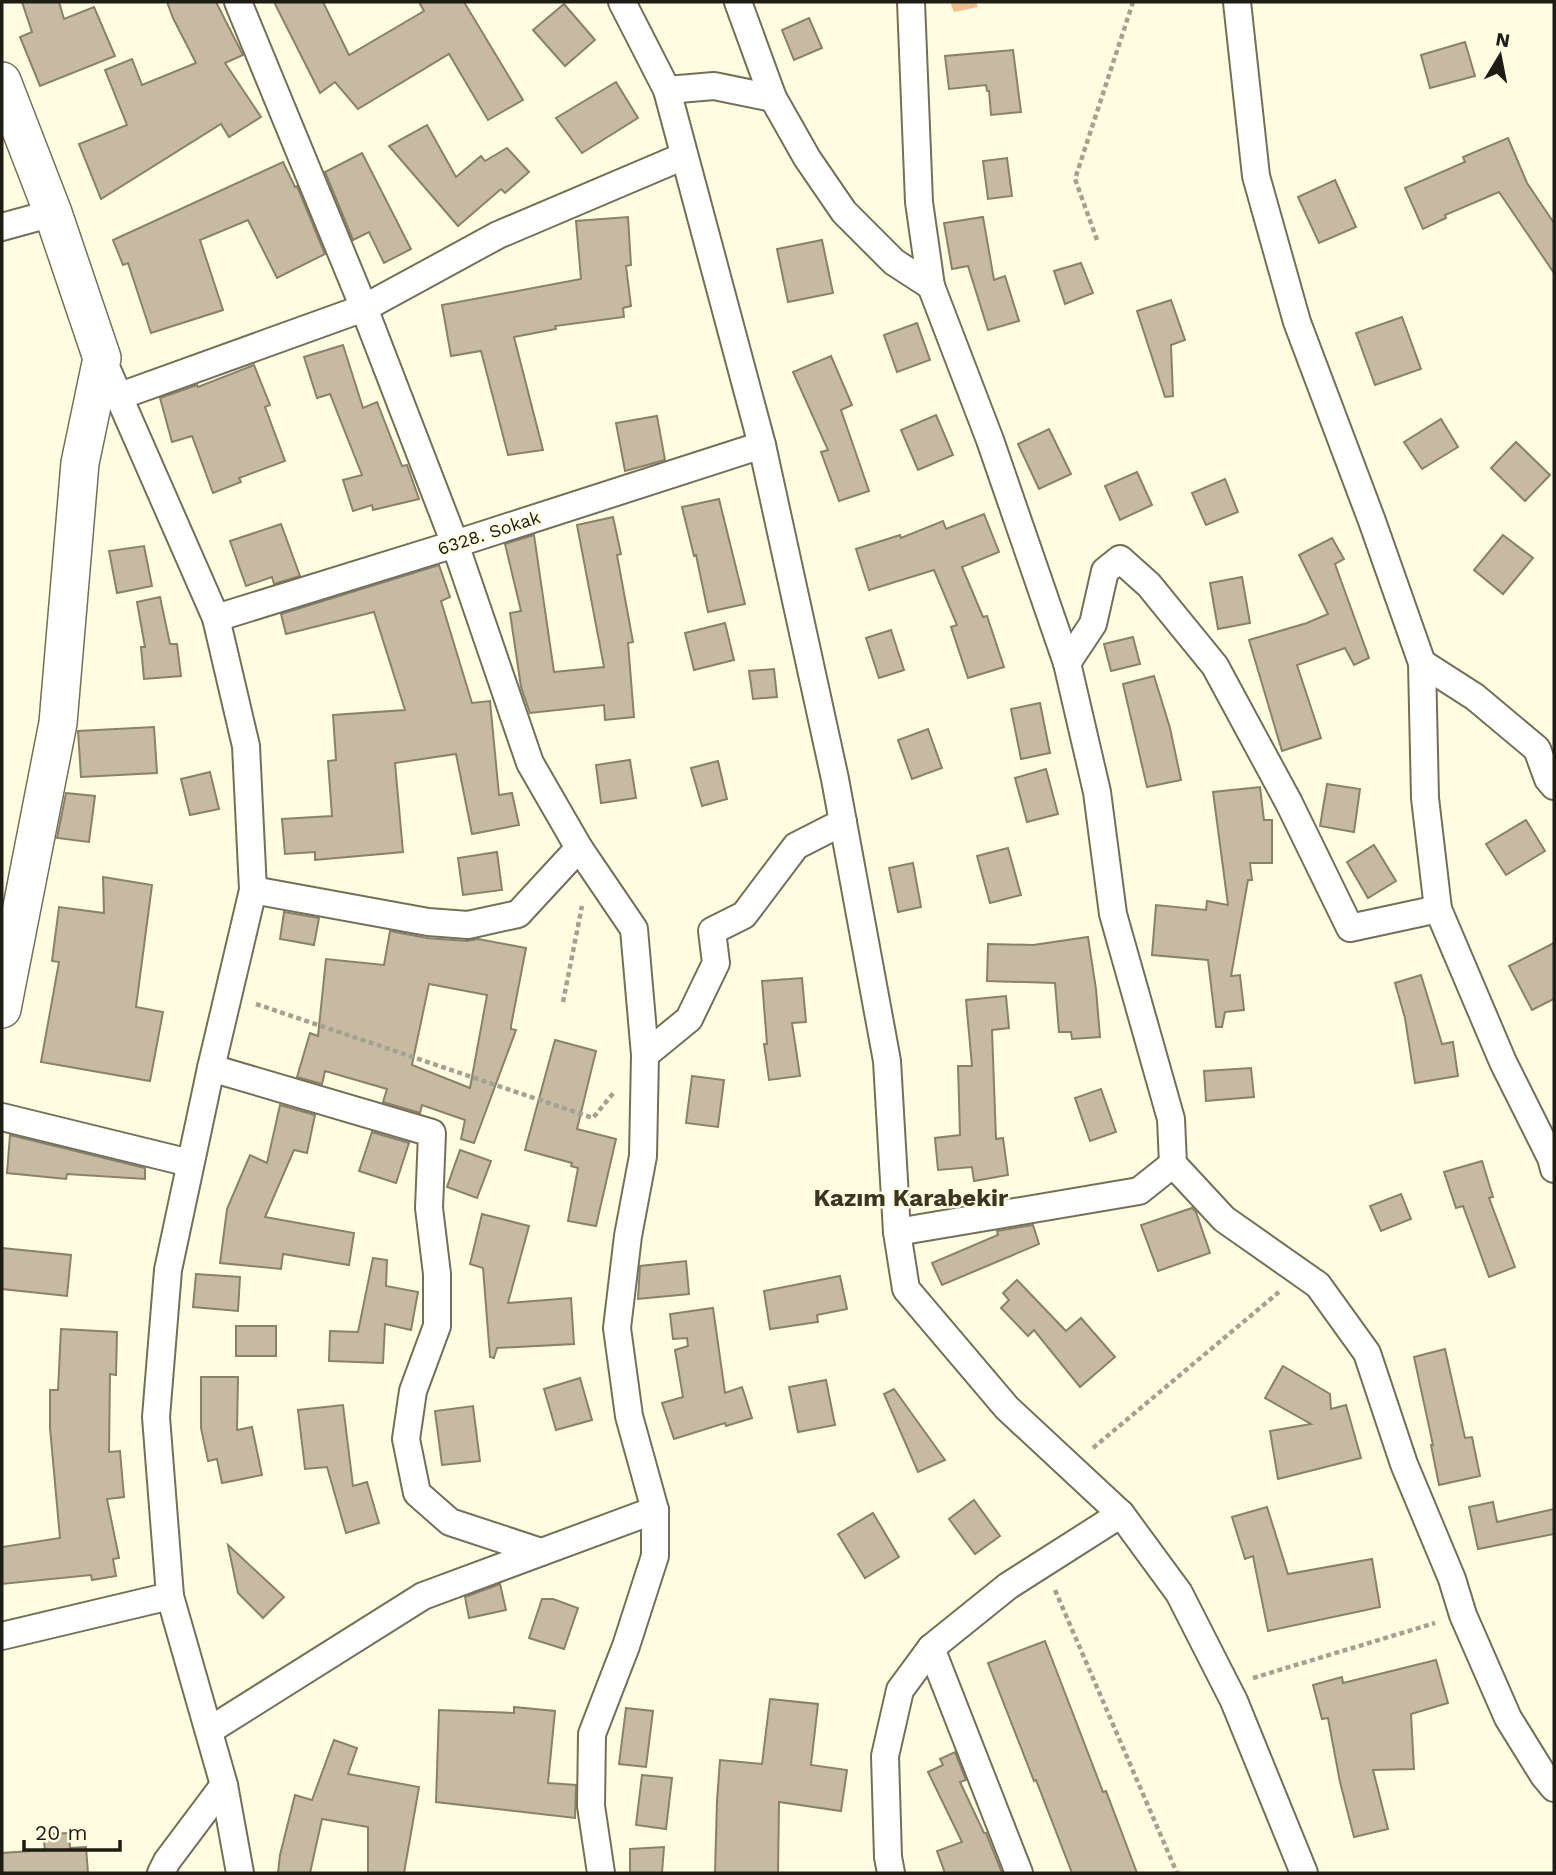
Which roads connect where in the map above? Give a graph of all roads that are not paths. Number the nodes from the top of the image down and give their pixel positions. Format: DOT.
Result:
graph roads {
  1 [pos="238,2"];
  2 [pos="622,2"];
  3 [pos="738,2"];
  4 [pos="911,2"];
  5 [pos="1237,2"];
  6 [pos="2,80"];
  7 [pos="667,90"];
  8 [pos="774,98"];
  9 [pos="684,156"];
  10 [pos="53,212"];
  11 [pos="2,227"];
  12 [pos="931,286"];
  13 [pos="365,308"];
  14 [pos="102,358"];
  15 [pos="120,396"];
  16 [pos="762,445"];
  17 [pos="455,544"];
  18 [pos="216,618"];
  19 [pos="1067,663"];
  20 [pos="1422,663"];
  21 [pos="1554,786"];
  22 [pos="843,822"];
  23 [pos="585,856"];
  24 [pos="253,890"];
  25 [pos="1438,909"];
  26 [pos="7,953"];
  27 [pos="2,1009"];
  28 [pos="645,1055"];
  29 [pos="211,1068"];
  30 [pos="2,1117"];
  31 [pos="190,1163"];
  32 [pos="1174,1164"];
  33 [pos="1554,1169"];
  34 [pos="897,1232"];
  35 [pos="655,1510"];
  36 [pos="1121,1514"];
  37 [pos="541,1552"];
  38 [pos="170,1596"];
  39 [pos="2,1636"];
  40 [pos="931,1648"];
  41 [pos="210,1730"];
  42 [pos="224,1784"];
  43 [pos="1554,1788"];
  44 [pos="161,1873"];
  45 [pos="240,1873"];
  46 [pos="600,1873"];
  47 [pos="891,1873"];
  48 [pos="1019,1873"];
  49 [pos="1304,1873"];
  1 -- 13 [label="street"];
  2 -- 7 [label="street"];
  3 -- 8 [label="street"];
  4 -- 12 [label="street"];
  5 -- 20 [label="street"];
  6 -- 10 [label="street"];
  7 -- 8 [label="street"];
  7 -- 9 [label="street"];
  8 -- 12 [label="street"];
  9 -- 13 [label="street"];
  9 -- 16 [label="street"];
  10 -- 11 [label="street"];
  10 -- 14 [label="street"];
  12 -- 19 [label="street"];
  13 -- 15 [label="street"];
  13 -- 17 [label="street"];
  14 -- 15 [label="street"];
  14 -- 26 [label="street"];
  15 -- 18 [label="street"];
  16 -- 17 [label="street, 6328. Sokak"];
  16 -- 22 [label="street"];
  17 -- 18 [label="street, 6328. Sokak"];
  17 -- 23 [label="street"];
  18 -- 24 [label="street"];
  19 -- 25 [label="street"];
  19 -- 32 [label="street"];
  20 -- 21 [label="street"];
  20 -- 25 [label="street"];
  22 -- 28 [label="street"];
  22 -- 34 [label="street"];
  23 -- 24 [label="street"];
  23 -- 28 [label="street"];
  24 -- 29 [label="street"];
  25 -- 33 [label="street"];
  26 -- 27 [label="street"];
  28 -- 35 [label="street"];
  29 -- 31 [label="street"];
  29 -- 37 [label="street"];
  30 -- 31 [label="street"];
  31 -- 38 [label="street"];
  32 -- 34 [label="street"];
  32 -- 43 [label="street"];
  34 -- 36 [label="street"];
  35 -- 37 [label="street"];
  35 -- 46 [label="street"];
  36 -- 40 [label="street"];
  36 -- 49 [label="street"];
  37 -- 41 [label="street"];
  38 -- 39 [label="street"];
  38 -- 41 [label="street"];
  40 -- 47 [label="street"];
  40 -- 48 [label="street"];
  41 -- 42 [label="street"];
  42 -- 44 [label="street"];
  42 -- 45 [label="street"];
}
